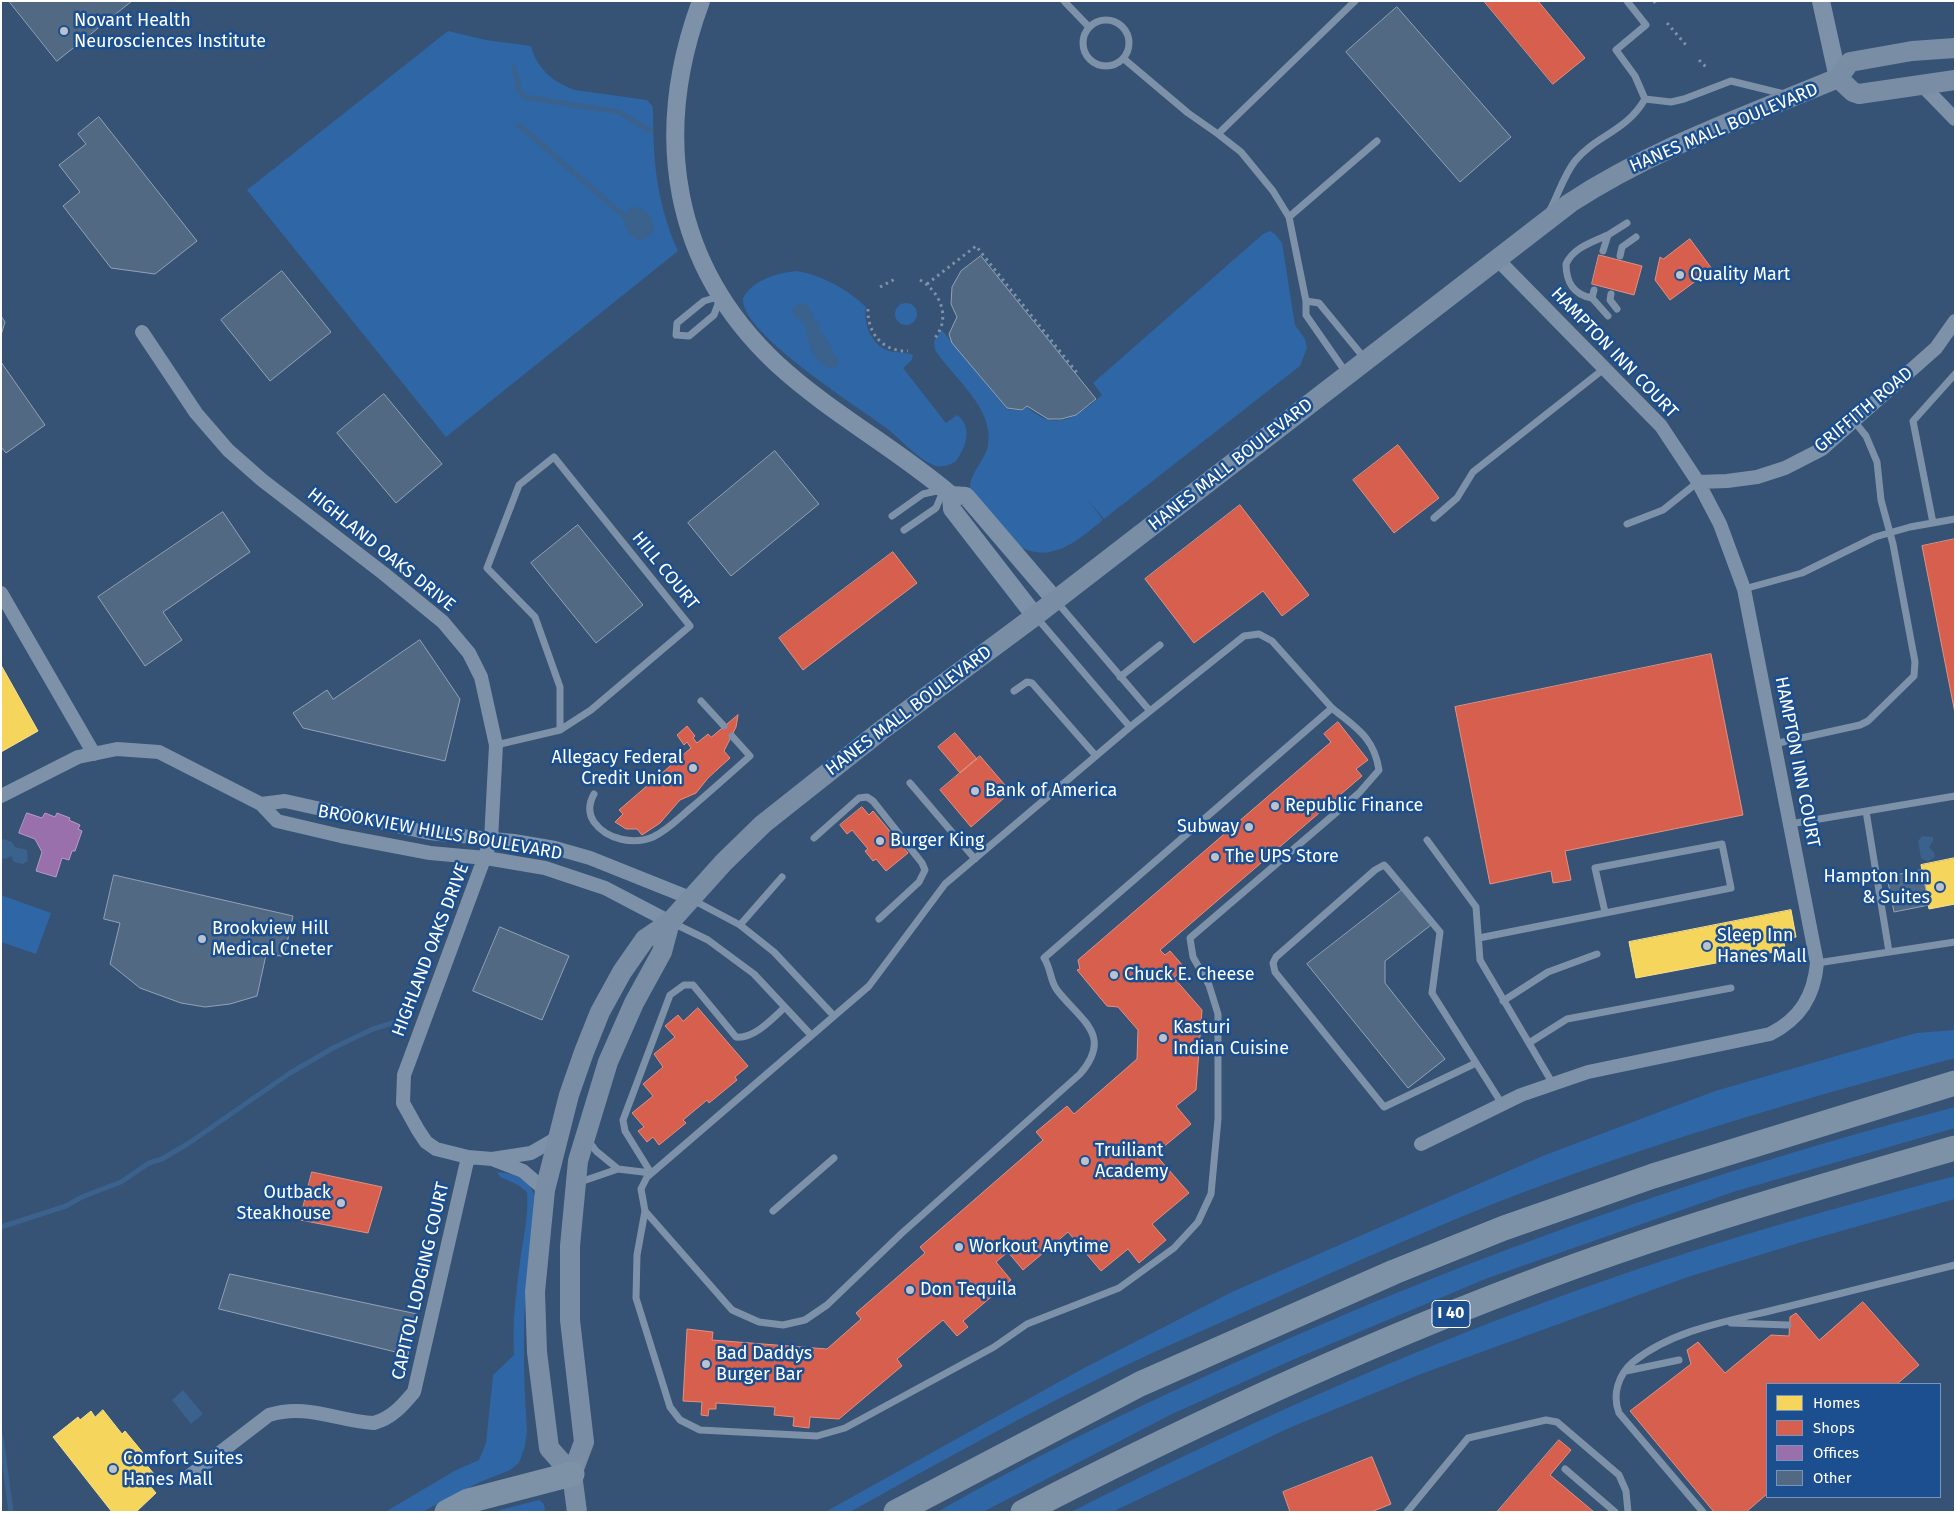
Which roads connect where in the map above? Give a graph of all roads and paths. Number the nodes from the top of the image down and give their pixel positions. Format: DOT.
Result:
graph roads {
  1 [pos="701,1"];
  2 [pos="1064,1"];
  3 [pos="1355,1"];
  4 [pos="1627,1"];
  5 [pos="1654,1"];
  6 [pos="1821,1"];
  7 [pos="1657,6"];
  8 [pos="1667,22"];
  9 [pos="1089,27"];
  10 [pos="1686,44"];
  11 [pos="1955,48"];
  12 [pos="1124,59"];
  13 [pos="1699,60"];
  14 [pos="1707,68"];
  15 [pos="1838,78"];
  16 [pos="1955,80"];
  17 [pos="1921,84"];
  18 [pos="1794,97"];
  19 [pos="1645,99"];
  20 [pos="1955,119"];
  21 [pos="1218,134"];
  22 [pos="1378,141"];
  23 [pos="1289,217"];
  24 [pos="1544,221"];
  25 [pos="1626,223"];
  26 [pos="1608,235"];
  27 [pos="1636,237"];
  28 [pos="1603,251"];
  29 [pos="1620,256"];
  30 [pos="1497,259"];
  31 [pos="895,279"];
  32 [pos="920,280"];
  33 [pos="927,284"];
  34 [pos="880,287"];
  35 [pos="1594,290"];
  36 [pos="1611,294"];
  37 [pos="721,296"];
  38 [pos="1592,298"];
  39 [pos="1306,301"];
  40 [pos="868,309"];
  41 [pos="1617,309"];
  42 [pos="1608,316"];
  43 [pos="1955,321"];
  44 [pos="142,332"];
  45 [pos="933,340"];
  46 [pos="908,351"];
  47 [pos="1366,360"];
  48 [pos="1605,368"];
  49 [pos="1078,374"];
  50 [pos="1955,374"];
  51 [pos="1348,375"];
  52 [pos="1854,421"];
  53 [pos="1698,482"];
  54 [pos="948,492"];
  55 [pos="892,516"];
  56 [pos="1434,518"];
  57 [pos="1955,519"];
  58 [pos="1933,523"];
  59 [pos="1627,524"];
  60 [pos="904,530"];
  61 [pos="1889,533"];
  62 [pos="1744,589"];
  63 [pos="1,594"];
  64 [pos="1055,600"];
  65 [pos="1035,616"];
  66 [pos="1160,645"];
  67 [pos="1120,677"];
  68 [pos="1014,691"];
  69 [pos="702,701"];
  70 [pos="1332,708"];
  71 [pos="1150,711"];
  72 [pos="724,726"];
  73 [pos="1130,727"];
  74 [pos="560,730"];
  75 [pos="732,736"];
  76 [pos="1774,744"];
  77 [pos="496,745"];
  78 [pos="94,754"];
  79 [pos="1096,756"];
  80 [pos="910,783"];
  81 [pos="594,794"];
  82 [pos="1,796"];
  83 [pos="1955,796"];
  84 [pos="261,804"];
  85 [pos="1866,811"];
  86 [pos="1790,824"];
  87 [pos="814,838"];
  88 [pos="491,840"];
  89 [pos="1427,840"];
  90 [pos="486,858"];
  91 [pos="975,859"];
  92 [pos="782,877"];
  93 [pos="690,898"];
  94 [pos="1605,912"];
  95 [pos="879,920"];
  96 [pos="670,922"];
  97 [pos="740,925"];
  98 [pos="1479,938"];
  99 [pos="1955,942"];
  100 [pos="1889,952"];
  101 [pos="1597,954"];
  102 [pos="1817,963"];
  103 [pos="1731,988"];
  104 [pos="1503,1001"];
  105 [pos="786,1008"];
  106 [pos="834,1016"];
  107 [pos="811,1035"];
  108 [pos="1530,1043"];
  109 [pos="1476,1063"];
  110 [pos="1955,1083"];
  111 [pos="1553,1084"];
  112 [pos="1502,1104"];
  113 [pos="585,1134"];
  114 [pos="557,1138"];
  115 [pos="1421,1144"];
  116 [pos="1955,1148"];
  117 [pos="468,1157"];
  118 [pos="834,1158"];
  119 [pos="492,1159"];
  120 [pos="618,1169"];
  121 [pos="651,1174"];
  122 [pos="574,1184"];
  123 [pos="545,1190"];
  124 [pos="645,1211"];
  125 [pos="773,1211"];
  126 [pos="1955,1265"];
  127 [pos="1724,1323"];
  128 [pos="1788,1325"];
  129 [pos="1678,1360"];
  130 [pos="1626,1371"];
  131 [pos="1565,1469"];
  132 [pos="572,1474"];
  133 [pos="188,1477"];
  134 [pos="447,1512"];
  135 [pos="577,1512"];
  136 [pos="896,1512"];
  137 [pos="1023,1512"];
  138 [pos="1408,1512"];
  139 [pos="1615,1512"];
  140 [pos="1628,1512"];
  141 [pos="1703,1512"];
  1 -- 37 [label="street"];
  2 -- 9 [label="lane"];
  3 -- 21 [label="lane"];
  4 -- 19 [label="lane"];
  5 -- 7 [label="path"];
  6 -- 15 [label="street"];
  8 -- 10 [label="path"];
  9 -- 12 [label="lane"];
  9 -- 12 [label="lane"];
  11 -- 15 [label="main road, HANES MALL BOULEVARD"];
  12 -- 21 [label="lane"];
  13 -- 14 [label="path"];
  15 -- 17 [label="main road, HANES MALL BOULEVARD"];
  15 -- 18 [label="main road, HANES MALL BOULEVARD"];
  16 -- 17 [label="main road, HANES MALL BOULEVARD"];
  17 -- 20 [label="street"];
  18 -- 19 [label="lane"];
  18 -- 24 [label="main road, HANES MALL BOULEVARD"];
  19 -- 24 [label="lane"];
  21 -- 23 [label="lane"];
  22 -- 23 [label="lane"];
  23 -- 39 [label="lane"];
  24 -- 30 [label="main road, HANES MALL BOULEVARD"];
  25 -- 26 [label="lane"];
  26 -- 28 [label="lane"];
  26 -- 38 [label="lane"];
  27 -- 29 [label="lane"];
  30 -- 47 [label="main road, HANES MALL BOULEVARD"];
  30 -- 48 [label="street, HAMPTON INN COURT"];
  31 -- 34 [label="path"];
  32 -- 33 [label="path"];
  33 -- 45 [label="path"];
  33 -- 49 [label="path"];
  35 -- 38 [label="lane"];
  36 -- 41 [label="lane"];
  37 -- 37 [label="lane"];
  37 -- 54 [label="street"];
  38 -- 42 [label="lane"];
  39 -- 47 [label="lane"];
  39 -- 51 [label="lane"];
  40 -- 46 [label="path"];
  43 -- 52 [label="street, GRIFFITH ROAD"];
  44 -- 77 [label="street, HIGHLAND OAKS DRIVE"];
  47 -- 51 [label="main road, HANES MALL BOULEVARD"];
  48 -- 53 [label="street, HAMPTON INN COURT"];
  48 -- 56 [label="lane"];
  50 -- 58 [label="lane"];
  51 -- 64 [label="main road, HANES MALL BOULEVARD"];
  52 -- 53 [label="street, GRIFFITH ROAD"];
  52 -- 61 [label="lane"];
  53 -- 59 [label="lane"];
  53 -- 62 [label="street, HAMPTON INN COURT"];
  54 -- 55 [label="lane"];
  54 -- 60 [label="lane"];
  54 -- 64 [label="street"];
  54 -- 65 [label="street"];
  57 -- 58 [label="lane"];
  58 -- 61 [label="lane"];
  61 -- 62 [label="lane"];
  61 -- 76 [label="lane"];
  62 -- 76 [label="street, HAMPTON INN COURT"];
  63 -- 78 [label="street"];
  64 -- 65 [label="main road, HANES MALL BOULEVARD"];
  64 -- 67 [label="lane"];
  65 -- 73 [label="lane"];
  65 -- 93 [label="main road, HANES MALL BOULEVARD"];
  66 -- 67 [label="lane"];
  67 -- 71 [label="lane"];
  68 -- 79 [label="lane"];
  69 -- 72 [label="lane"];
  70 -- 71 [label="lane"];
  70 -- 124 [label="lane"];
  70 -- 124 [label="lane"];
  71 -- 73 [label="lane"];
  73 -- 79 [label="lane"];
  74 -- 74 [label="lane, HILL COURT"];
  74 -- 77 [label="lane, HILL COURT"];
  75 -- 81 [label="lane"];
  76 -- 86 [label="street, HAMPTON INN COURT"];
  77 -- 88 [label="street, HIGHLAND OAKS DRIVE"];
  78 -- 82 [label="street, BROOKVIEW HILLS BOULEVARD"];
  78 -- 84 [label="street, BROOKVIEW HILLS BOULEVARD"];
  79 -- 91 [label="lane"];
  80 -- 91 [label="lane"];
  83 -- 85 [label="lane"];
  84 -- 88 [label="street, BROOKVIEW HILLS BOULEVARD"];
  84 -- 90 [label="street, BROOKVIEW HILLS BOULEVARD"];
  85 -- 86 [label="lane"];
  85 -- 100 [label="lane"];
  86 -- 102 [label="street, HAMPTON INN COURT"];
  87 -- 95 [label="lane"];
  88 -- 90 [label="street, HIGHLAND OAKS DRIVE"];
  88 -- 93 [label="street, BROOKVIEW HILLS BOULEVARD"];
  89 -- 98 [label="lane"];
  90 -- 96 [label="street, BROOKVIEW HILLS BOULEVARD"];
  90 -- 117 [label="street, HIGHLAND OAKS DRIVE"];
  91 -- 106 [label="lane"];
  92 -- 97 [label="lane"];
  93 -- 96 [label="main road, HANES MALL BOULEVARD"];
  93 -- 97 [label="lane"];
  94 -- 94 [label="lane"];
  94 -- 98 [label="lane"];
  96 -- 105 [label="lane"];
  96 -- 113 [label="main road, HANES MALL BOULEVARD"];
  96 -- 114 [label="main road, HANES MALL BOULEVARD"];
  97 -- 106 [label="lane"];
  98 -- 104 [label="lane"];
  99 -- 100 [label="lane"];
  100 -- 102 [label="lane"];
  101 -- 104 [label="lane"];
  102 -- 111 [label="street, HAMPTON INN COURT"];
  103 -- 108 [label="lane"];
  104 -- 108 [label="lane"];
  105 -- 107 [label="lane"];
  105 -- 121 [label="lane"];
  106 -- 107 [label="lane"];
  107 -- 121 [label="lane"];
  108 -- 111 [label="lane"];
  109 -- 109 [label="lane"];
  109 -- 112 [label="lane"];
  110 -- 136 [label="highway"];
  111 -- 112 [label="street, HAMPTON INN COURT"];
  112 -- 115 [label="street, HAMPTON INN COURT"];
  113 -- 120 [label="lane"];
  113 -- 122 [label="main road, HANES MALL BOULEVARD"];
  114 -- 119 [label="street, HIGHLAND OAKS DRIVE"];
  114 -- 123 [label="main road, HANES MALL BOULEVARD"];
  116 -- 137 [label="highway, I 40"];
  117 -- 119 [label="street, HIGHLAND OAKS DRIVE"];
  117 -- 133 [label="street, CAPITOL LODGING COURT"];
  118 -- 125 [label="lane"];
  119 -- 123 [label="street, HIGHLAND OAKS DRIVE"];
  120 -- 121 [label="lane"];
  120 -- 122 [label="lane"];
  121 -- 124 [label="lane"];
  122 -- 132 [label="main road, HANES MALL BOULEVARD"];
  123 -- 132 [label="main road, HANES MALL BOULEVARD"];
  126 -- 127 [label="lane"];
  127 -- 128 [label="lane"];
  127 -- 130 [label="lane"];
  129 -- 130 [label="lane"];
  130 -- 141 [label="lane"];
  131 -- 139 [label="lane"];
  132 -- 134 [label="highway"];
  132 -- 135 [label="main road, HANES MALL BOULEVARD"];
  138 -- 140 [label="lane"];
}
